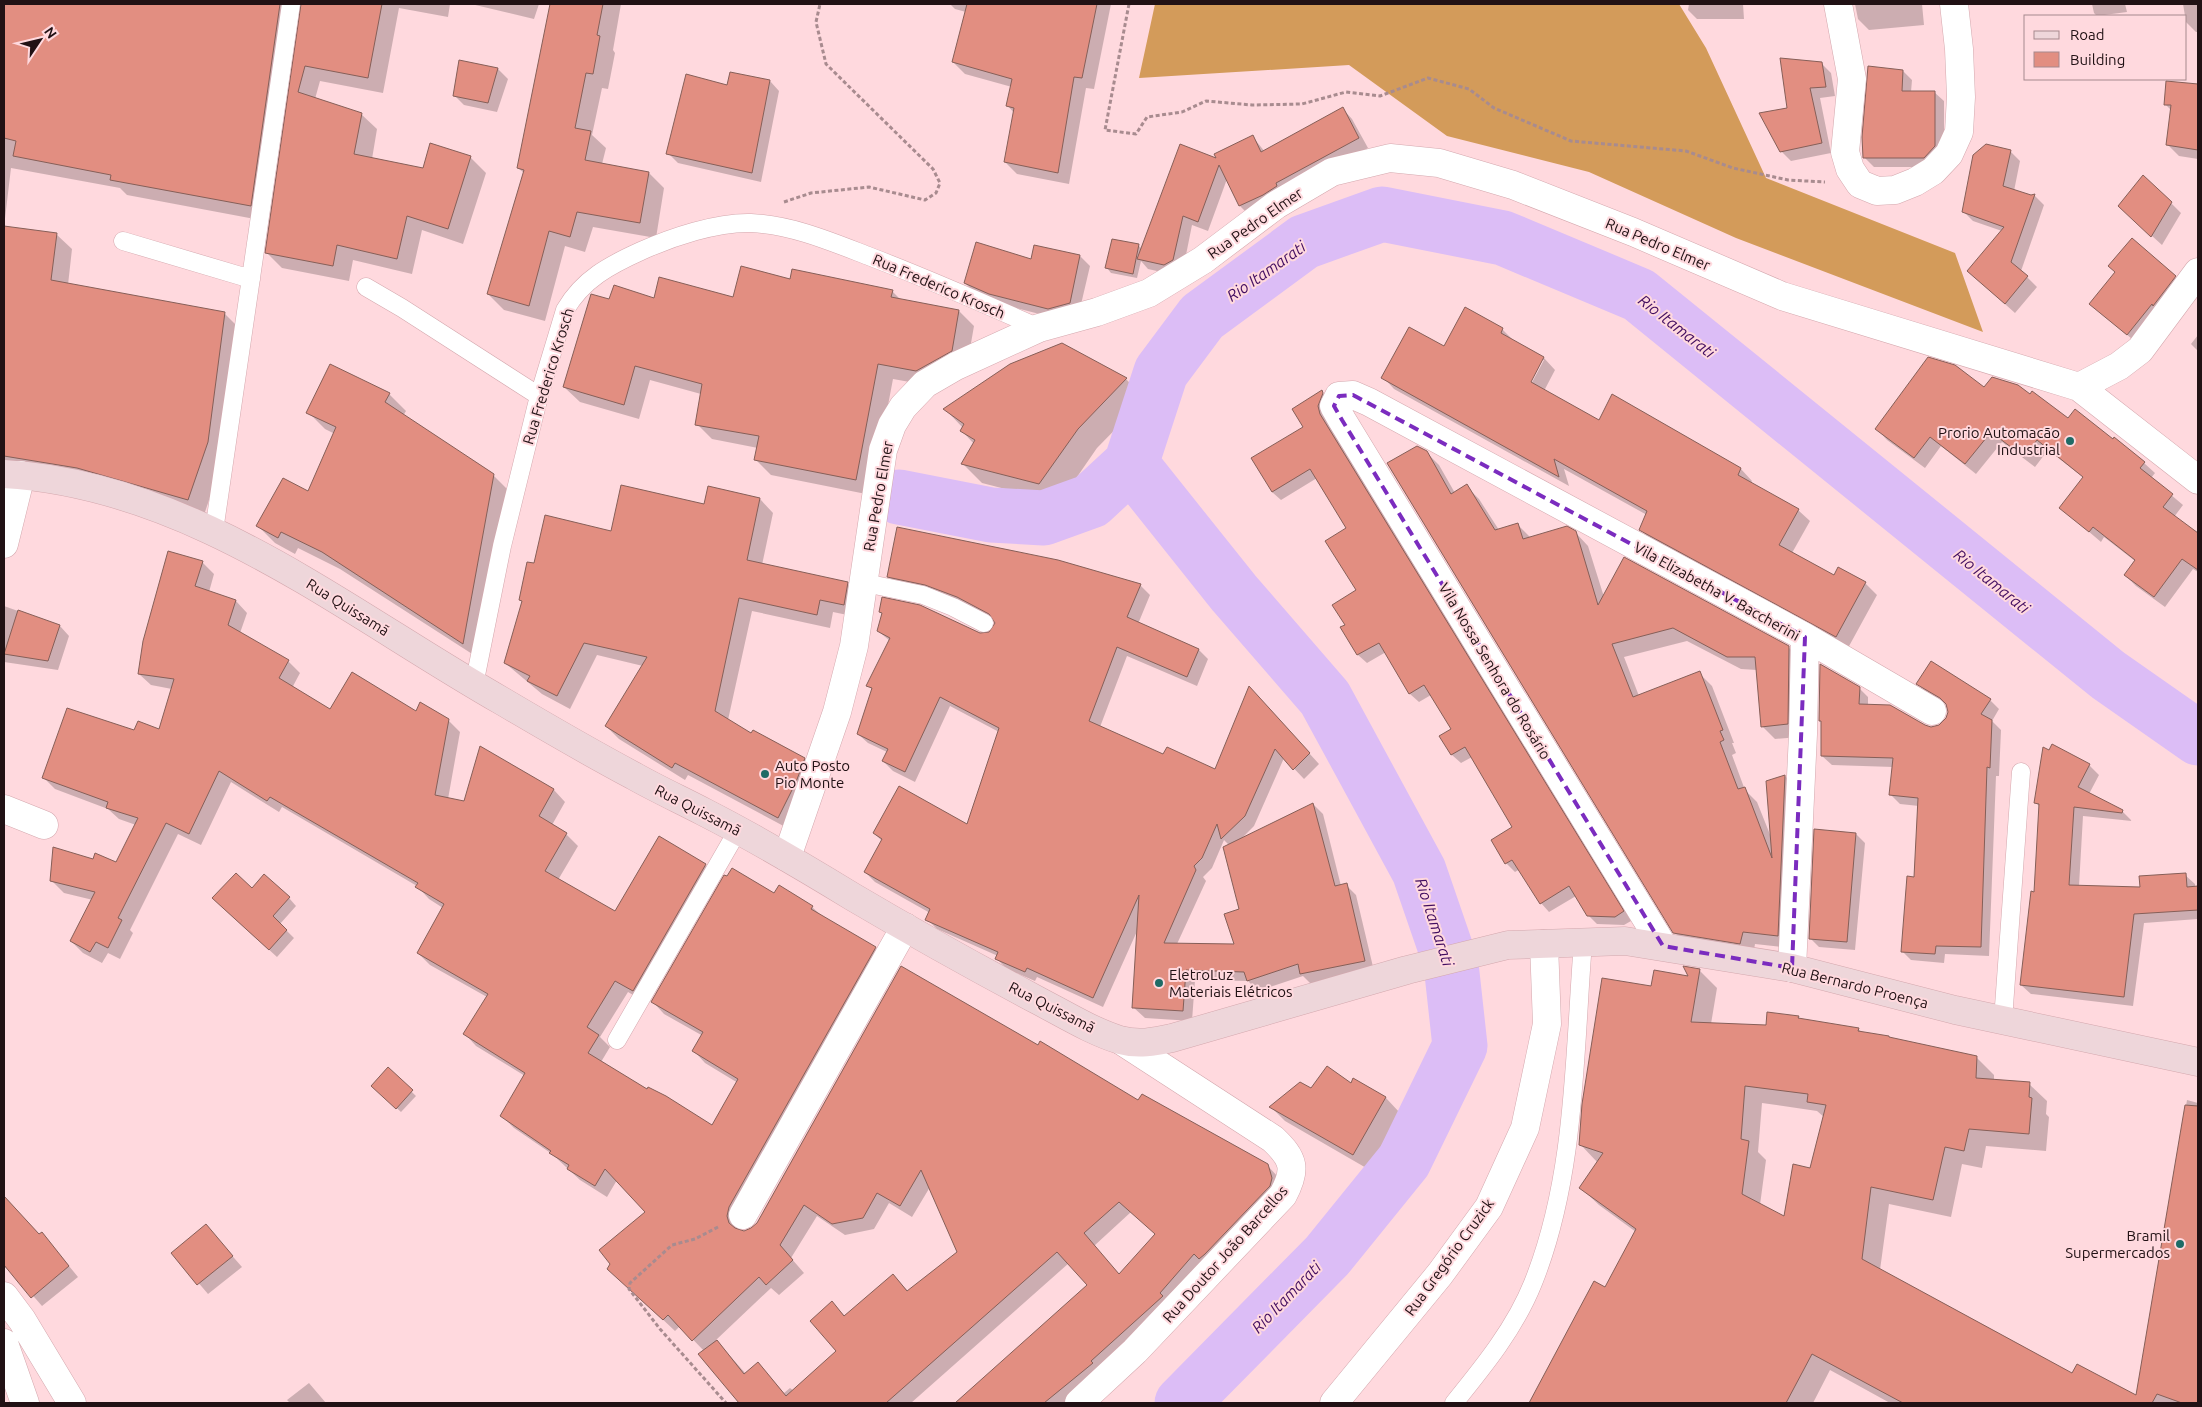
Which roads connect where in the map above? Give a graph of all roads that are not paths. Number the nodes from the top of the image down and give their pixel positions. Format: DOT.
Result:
graph roads {
  1 [pos="291,4"];
  2 [pos="1838,4"];
  3 [pos="1954,4"];
  4 [pos="123,242"];
  5 [pos="2198,272"];
  6 [pos="251,279"];
  7 [pos="366,287"];
  8 [pos="1039,328"];
  9 [pos="2078,387"];
  10 [pos="539,396"];
  11 [pos="1339,396"];
  12 [pos="12,474"];
  13 [pos="2198,480"];
  14 [pos="214,531"];
  15 [pos="4,544"];
  16 [pos="865,583"];
  17 [pos="984,623"];
  18 [pos="1805,637"];
  19 [pos="474,685"];
  20 [pos="1932,711"];
  21 [pos="2021,772"];
  22 [pos="4,809"];
  23 [pos="44,826"];
  24 [pos="738,830"];
  25 [pos="787,857"];
  26 [pos="905,927"];
  27 [pos="1583,942"];
  28 [pos="1544,944"];
  29 [pos="1508,945"];
  30 [pos="1662,946"];
  31 [pos="1792,968"];
  32 [pos="2003,1020"];
  33 [pos="617,1040"];
  34 [pos="1122,1041"];
  35 [pos="2198,1062"];
  36 [pos="743,1214"];
  37 [pos="4,1296"];
  38 [pos="4,1343"];
  39 [pos="25,1403"];
  40 [pos="72,1403"];
  41 [pos="1079,1403"];
  42 [pos="1334,1403"];
  43 [pos="1454,1403"];
  1 -- 6 [label="lane"];
  2 -- 3 [label="street"];
  4 -- 6 [label="lane"];
  5 -- 9 [label="street"];
  6 -- 14 [label="lane"];
  7 -- 10 [label="lane"];
  8 -- 9 [label="street, Rua Pedro Elmer"];
  8 -- 10 [label="lane, Rua Frederico Krosch"];
  8 -- 16 [label="street, Rua Pedro Elmer"];
  9 -- 13 [label="street"];
  10 -- 19 [label="lane, Rua Frederico Krosch"];
  11 -- 18 [label="street, Vila Elizabetha V. Baccherini"];
  11 -- 30 [label="street, Vila Nossa Senhora do Rosário"];
  12 -- 14 [label="street, Rua Quissamã"];
  12 -- 15 [label="street"];
  14 -- 19 [label="street, Rua Quissamã"];
  16 -- 17 [label="lane"];
  16 -- 25 [label="street, Rua Pedro Elmer"];
  18 -- 20 [label="street"];
  18 -- 31 [label="street, Vila Elizabetha V. Baccherini"];
  19 -- 24 [label="street, Rua Quissamã"];
  21 -- 32 [label="lane"];
  22 -- 23 [label="street"];
  24 -- 25 [label="street, Rua Quissamã"];
  24 -- 33 [label="lane"];
  25 -- 26 [label="street, Rua Quissamã"];
  26 -- 34 [label="street, Rua Quissamã"];
  26 -- 36 [label="street"];
  27 -- 28 [label="street, Rua Bernardo Proença"];
  27 -- 30 [label="street, Rua Bernardo Proença"];
  27 -- 43 [label="lane"];
  28 -- 29 [label="street, Rua Bernardo Proença"];
  28 -- 42 [label="street, Rua Gregório Cruzick"];
  29 -- 34 [label="street, Rua Quissamã"];
  30 -- 31 [label="street, Rua Bernardo Proença"];
  31 -- 32 [label="street, Rua Bernardo Proença"];
  32 -- 35 [label="street, Rua Bernardo Proença"];
  34 -- 41 [label="street, Rua Doutor João Barcellos"];
  37 -- 40 [label="street"];
  38 -- 39 [label="street"];
}
